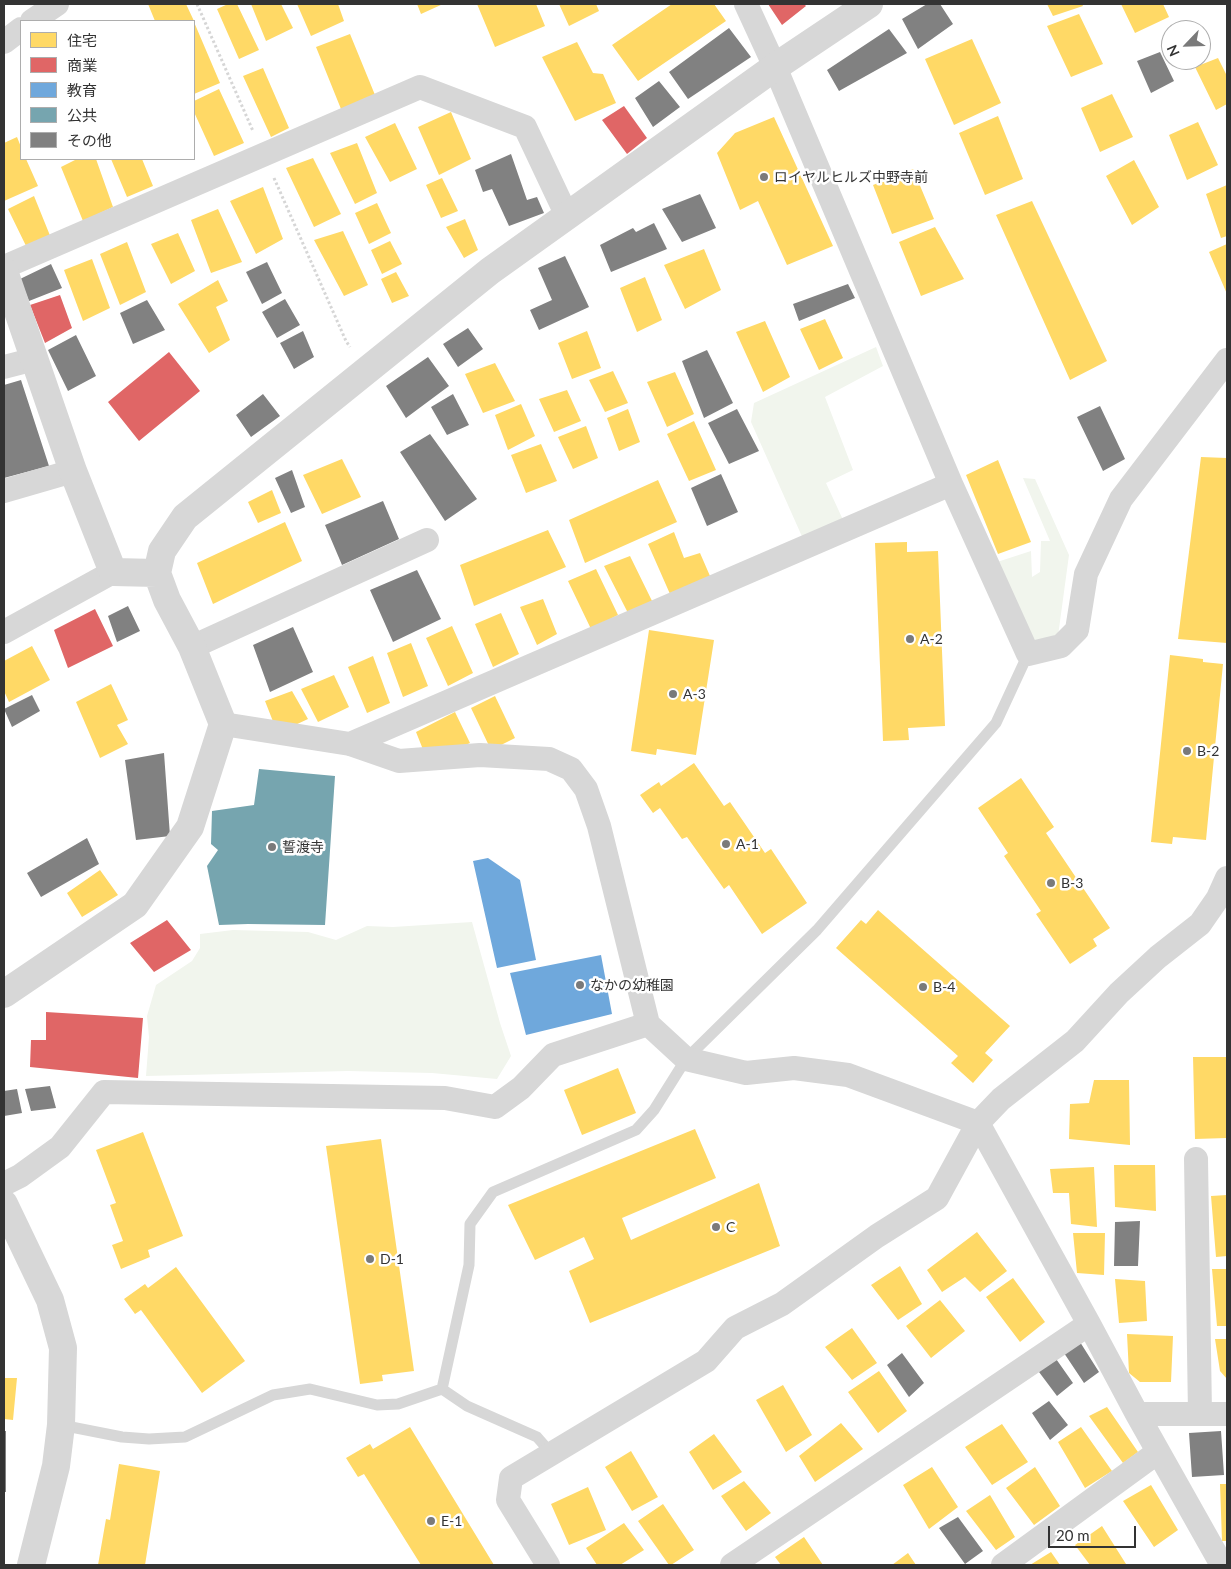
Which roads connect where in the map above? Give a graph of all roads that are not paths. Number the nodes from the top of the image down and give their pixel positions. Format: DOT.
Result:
graph roads {
  1 [pos="57,4"];
  2 [pos="746,4"];
  3 [pos="869,4"];
  4 [pos="33,20"];
  5 [pos="20,30"];
  6 [pos="4,42"];
  7 [pos="774,67"];
  8 [pos="567,216"];
  9 [pos="4,267"];
  10 [pos="4,271"];
  11 [pos="35,358"];
  12 [pos="1227,360"];
  13 [pos="4,367"];
  14 [pos="72,471"];
  15 [pos="951,484"];
  16 [pos="4,491"];
  17 [pos="427,540"];
  18 [pos="113,572"];
  19 [pos="157,573"];
  20 [pos="4,632"];
  21 [pos="192,647"];
  22 [pos="1028,654"];
  23 [pos="223,724"];
  24 [pos="350,744"];
  25 [pos="1227,878"];
  26 [pos="4,994"];
  27 [pos="648,1024"];
  28 [pos="686,1059"];
  29 [pos="978,1123"];
  30 [pos="1196,1159"];
  31 [pos="4,1184"];
  32 [pos="4,1205"];
  33 [pos="1089,1324"];
  34 [pos="442,1389"];
  35 [pos="1136,1414"];
  36 [pos="1200,1414"];
  37 [pos="1227,1414"];
  38 [pos="61,1425"];
  39 [pos="1158,1452"];
  40 [pos="551,1453"];
  41 [pos="745,1562"];
  42 [pos="31,1565"];
  43 [pos="548,1565"];
  44 [pos="1002,1565"];
  45 [pos="1222,1565"];
  1 -- 4 [label="street"];
  2 -- 7 [label="street"];
  3 -- 7 [label="street"];
  5 -- 6 [label="street"];
  7 -- 8 [label="street"];
  7 -- 15 [label="street"];
  8 -- 9 [label="street"];
  8 -- 19 [label="street"];
  10 -- 11 [label="street"];
  11 -- 13 [label="street"];
  11 -- 14 [label="street"];
  12 -- 22 [label="street"];
  14 -- 16 [label="street"];
  14 -- 18 [label="street"];
  15 -- 22 [label="street"];
  15 -- 24 [label="street"];
  17 -- 21 [label="street"];
  18 -- 19 [label="street"];
  18 -- 20 [label="street"];
  19 -- 21 [label="street"];
  21 -- 23 [label="street"];
  22 -- 28 [label="lane"];
  23 -- 24 [label="street"];
  23 -- 26 [label="street"];
  24 -- 27 [label="street"];
  25 -- 29 [label="street"];
  27 -- 28 [label="street"];
  27 -- 31 [label="street"];
  28 -- 29 [label="street"];
  28 -- 34 [label="lane"];
  29 -- 33 [label="street"];
  29 -- 40 [label="street"];
  30 -- 36 [label="street"];
  32 -- 38 [label="street"];
  33 -- 35 [label="street"];
  33 -- 41 [label="street"];
  34 -- 38 [label="lane"];
  34 -- 40 [label="lane"];
  35 -- 36 [label="street"];
  35 -- 39 [label="street"];
  36 -- 37 [label="street"];
  38 -- 42 [label="street"];
  39 -- 44 [label="street"];
  39 -- 45 [label="street"];
  40 -- 43 [label="street"];
}
